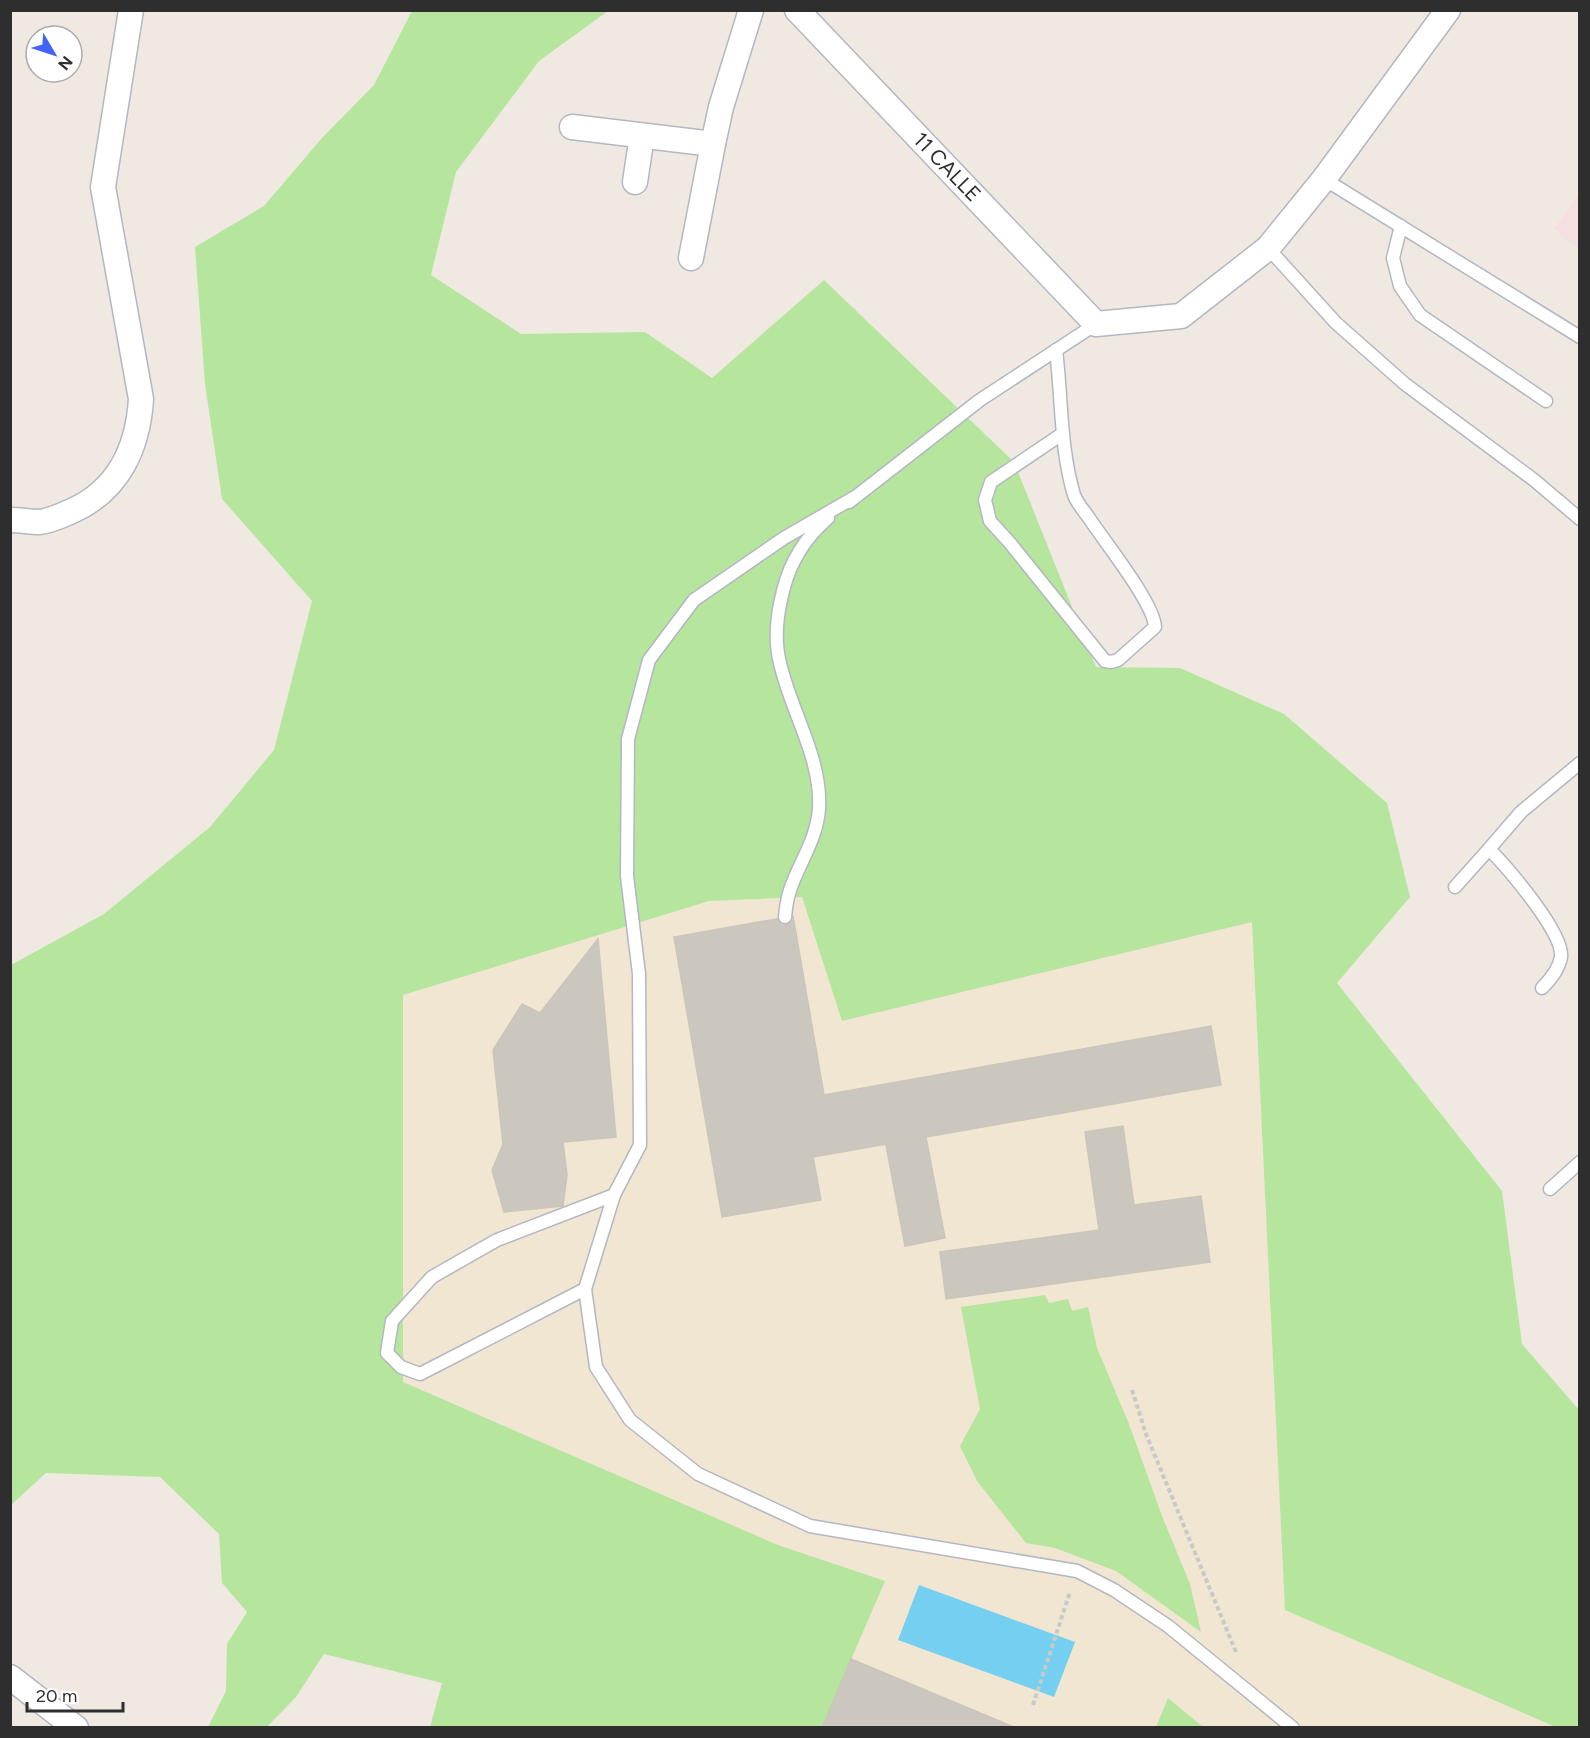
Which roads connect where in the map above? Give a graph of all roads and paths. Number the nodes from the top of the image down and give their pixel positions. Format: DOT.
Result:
graph roads {
  1 [pos="132,10"];
  2 [pos="751,10"];
  3 [pos="797,10"];
  4 [pos="1442,13"];
  5 [pos="572,127"];
  6 [pos="642,136"];
  7 [pos="713,144"];
  8 [pos="1324,178"];
  9 [pos="635,182"];
  10 [pos="1401,226"];
  11 [pos="1268,248"];
  12 [pos="691,258"];
  13 [pos="1096,324"];
  14 [pos="1580,337"];
  15 [pos="1056,350"];
  16 [pos="1546,401"];
  17 [pos="1062,434"];
  18 [pos="855,497"];
  19 [pos="1580,519"];
  20 [pos="10,520"];
  21 [pos="1580,764"];
  22 [pos="1490,849"];
  23 [pos="1455,887"];
  24 [pos="785,917"];
  25 [pos="1542,988"];
  26 [pos="1580,1162"];
  27 [pos="1550,1189"];
  28 [pos="614,1195"];
  29 [pos="585,1288"];
  30 [pos="1132,1390"];
  31 [pos="1071,1592"];
  32 [pos="10,1677"];
  33 [pos="1253,1694"];
  34 [pos="1033,1705"];
  35 [pos="76,1728"];
  36 [pos="1293,1728"];
  1 -- 20 [label="street"];
  2 -- 7 [label="street"];
  3 -- 13 [label="street, 11 CALLE"];
  4 -- 8 [label="street"];
  5 -- 6 [label="street"];
  6 -- 7 [label="street"];
  6 -- 9 [label="street"];
  7 -- 12 [label="street"];
  8 -- 10 [label="lane"];
  8 -- 11 [label="street"];
  10 -- 14 [label="lane"];
  10 -- 16 [label="lane"];
  11 -- 13 [label="street"];
  11 -- 19 [label="lane"];
  13 -- 15 [label="lane"];
  15 -- 17 [label="lane"];
  15 -- 18 [label="lane"];
  17 -- 17 [label="lane"];
  18 -- 24 [label="lane"];
  18 -- 28 [label="lane"];
  21 -- 22 [label="lane"];
  22 -- 23 [label="lane"];
  22 -- 25 [label="lane"];
  26 -- 27 [label="lane"];
  28 -- 29 [label="lane"];
  28 -- 29 [label="lane"];
  29 -- 33 [label="lane"];
  30 -- 33 [label="path"];
  31 -- 34 [label="path"];
  32 -- 35 [label="street"];
  33 -- 36 [label="lane"];
}
